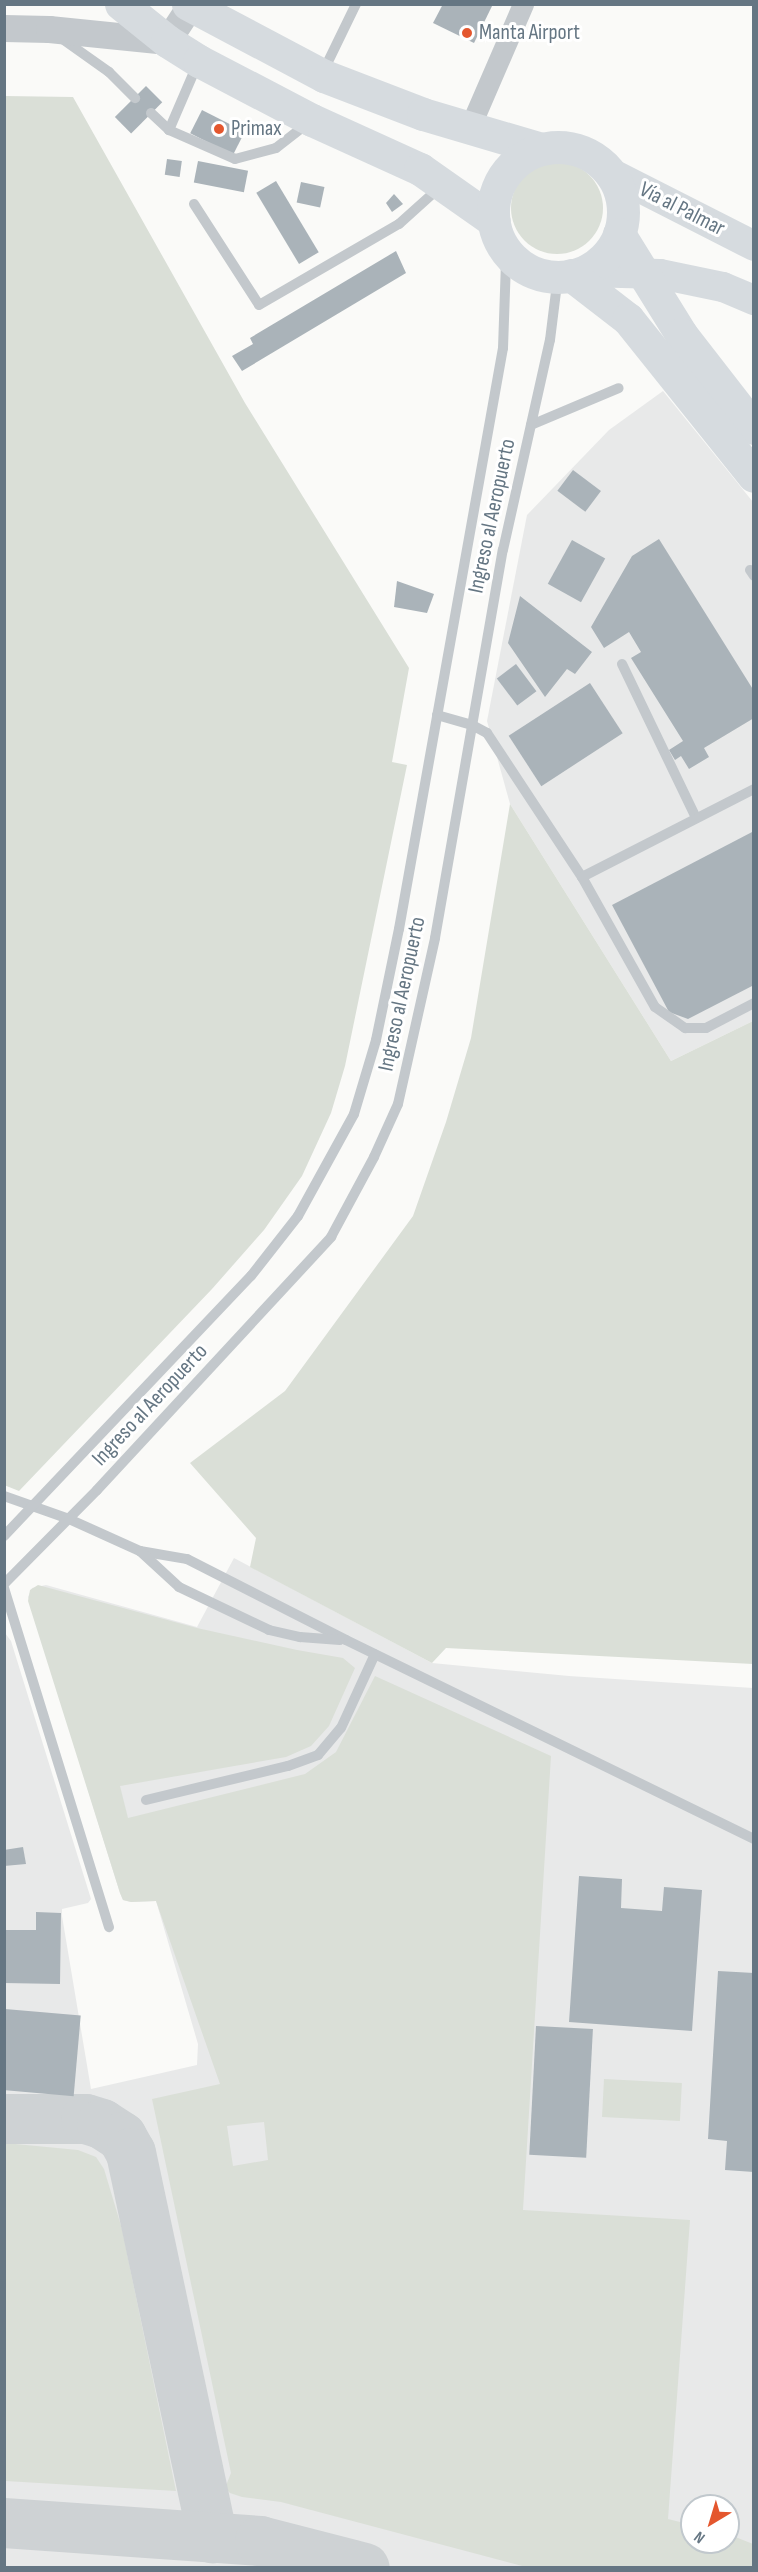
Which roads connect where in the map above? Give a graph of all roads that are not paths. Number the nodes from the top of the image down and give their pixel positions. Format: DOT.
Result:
graph roads {
  1 [pos="121,4"];
  2 [pos="356,4"];
  3 [pos="523,4"];
  4 [pos="189,5"];
  5 [pos="4,27"];
  6 [pos="49,29"];
  7 [pos="166,40"];
  8 [pos="199,61"];
  9 [pos="321,75"];
  10 [pos="135,98"];
  11 [pos="151,113"];
  12 [pos="312,120"];
  13 [pos="469,129"];
  14 [pos="169,130"];
  15 [pos="542,149"];
  16 [pos="609,172"];
  17 [pos="444,184"];
  18 [pos="194,204"];
  19 [pos="499,234"];
  20 [pos="619,234"];
  21 [pos="753,246"];
  22 [pos="645,273"];
  23 [pos="571,274"];
  24 [pos="753,300"];
  25 [pos="619,388"];
  26 [pos="531,425"];
  27 [pos="753,428"];
  28 [pos="753,476"];
  29 [pos="622,664"];
  30 [pos="437,715"];
  31 [pos="472,725"];
  32 [pos="753,789"];
  33 [pos="696,818"];
  34 [pos="582,877"];
  35 [pos="753,1003"];
  36 [pos="4,1496"];
  37 [pos="34,1506"];
  38 [pos="69,1520"];
  39 [pos="4,1536"];
  40 [pos="140,1551"];
  41 [pos="4,1586"];
  42 [pos="346,1641"];
  43 [pos="375,1654"];
  44 [pos="146,1800"];
  45 [pos="753,1839"];
  46 [pos="109,1927"];
  1 -- 7 [label="main road"];
  2 -- 9 [label="lane"];
  3 -- 13 [label="street"];
  4 -- 7 [label="street"];
  4 -- 9 [label="main road"];
  5 -- 6 [label="street"];
  6 -- 7 [label="street"];
  6 -- 10 [label="lane"];
  7 -- 8 [label="main road"];
  8 -- 12 [label="main road"];
  8 -- 14 [label="lane"];
  9 -- 13 [label="main road"];
  11 -- 14 [label="lane"];
  12 -- 14 [label="lane"];
  12 -- 17 [label="main road"];
  13 -- 15 [label="main road"];
  15 -- 16 [label="main road"];
  15 -- 19 [label="main road"];
  16 -- 20 [label="main road"];
  16 -- 21 [label="main road, Vía al Palmar"];
  17 -- 18 [label="lane"];
  17 -- 19 [label="main road"];
  19 -- 23 [label="main road"];
  19 -- 30 [label="lane, Ingreso al Aeropuerto"];
  20 -- 22 [label="main road"];
  20 -- 23 [label="main road"];
  22 -- 23 [label="main road"];
  22 -- 24 [label="main road"];
  22 -- 27 [label="main road"];
  23 -- 26 [label="lane, Ingreso al Aeropuerto"];
  23 -- 28 [label="main road"];
  25 -- 26 [label="lane"];
  26 -- 31 [label="lane, Ingreso al Aeropuerto"];
  29 -- 33 [label="lane"];
  30 -- 31 [label="lane"];
  30 -- 37 [label="lane, Ingreso al Aeropuerto"];
  31 -- 34 [label="lane"];
  31 -- 38 [label="lane, Ingreso al Aeropuerto"];
  32 -- 33 [label="lane"];
  33 -- 34 [label="lane"];
  34 -- 35 [label="lane"];
  36 -- 37 [label="lane"];
  37 -- 38 [label="lane"];
  37 -- 39 [label="lane, Ingreso al Aeropuerto"];
  38 -- 40 [label="lane"];
  38 -- 41 [label="lane, Ingreso al Aeropuerto"];
  40 -- 42 [label="lane"];
  40 -- 42 [label="lane"];
  41 -- 46 [label="lane"];
  42 -- 43 [label="lane"];
  43 -- 44 [label="lane"];
  43 -- 45 [label="lane"];
}
